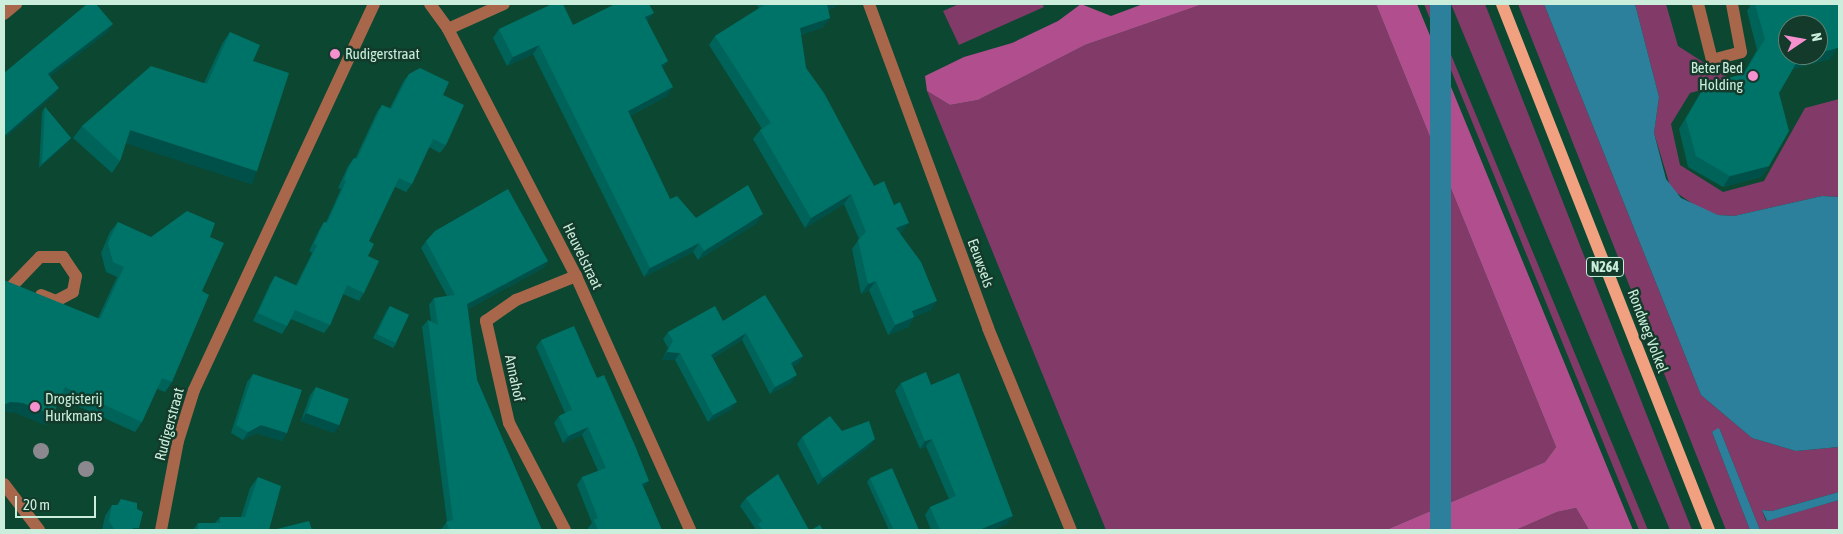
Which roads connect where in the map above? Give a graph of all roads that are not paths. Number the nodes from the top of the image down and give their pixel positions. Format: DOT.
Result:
graph roads {
  1 [pos="16,4"];
  2 [pos="374,4"];
  3 [pos="430,4"];
  4 [pos="504,4"];
  5 [pos="869,4"];
  6 [pos="1502,4"];
  7 [pos="1698,4"];
  8 [pos="1732,4"];
  9 [pos="4,14"];
  10 [pos="448,29"];
  11 [pos="576,276"];
  12 [pos="9,283"];
  13 [pos="4,484"];
  14 [pos="39,530"];
  15 [pos="161,530"];
  16 [pos="565,530"];
  17 [pos="690,530"];
  18 [pos="1071,530"];
  19 [pos="1709,530"];
  1 -- 9 [label="street"];
  2 -- 15 [label="street, Rudigerstraat"];
  3 -- 10 [label="street, Heuvelstraat"];
  4 -- 10 [label="street"];
  5 -- 18 [label="street, Eeuwsels"];
  6 -- 19 [label="main road, Rondweg Volkel / N264"];
  7 -- 8 [label="street"];
  10 -- 11 [label="street, Heuvelstraat"];
  11 -- 16 [label="street, Annahof"];
  11 -- 17 [label="street, Heuvelstraat"];
  12 -- 12 [label="street"];
  13 -- 14 [label="street"];
}
